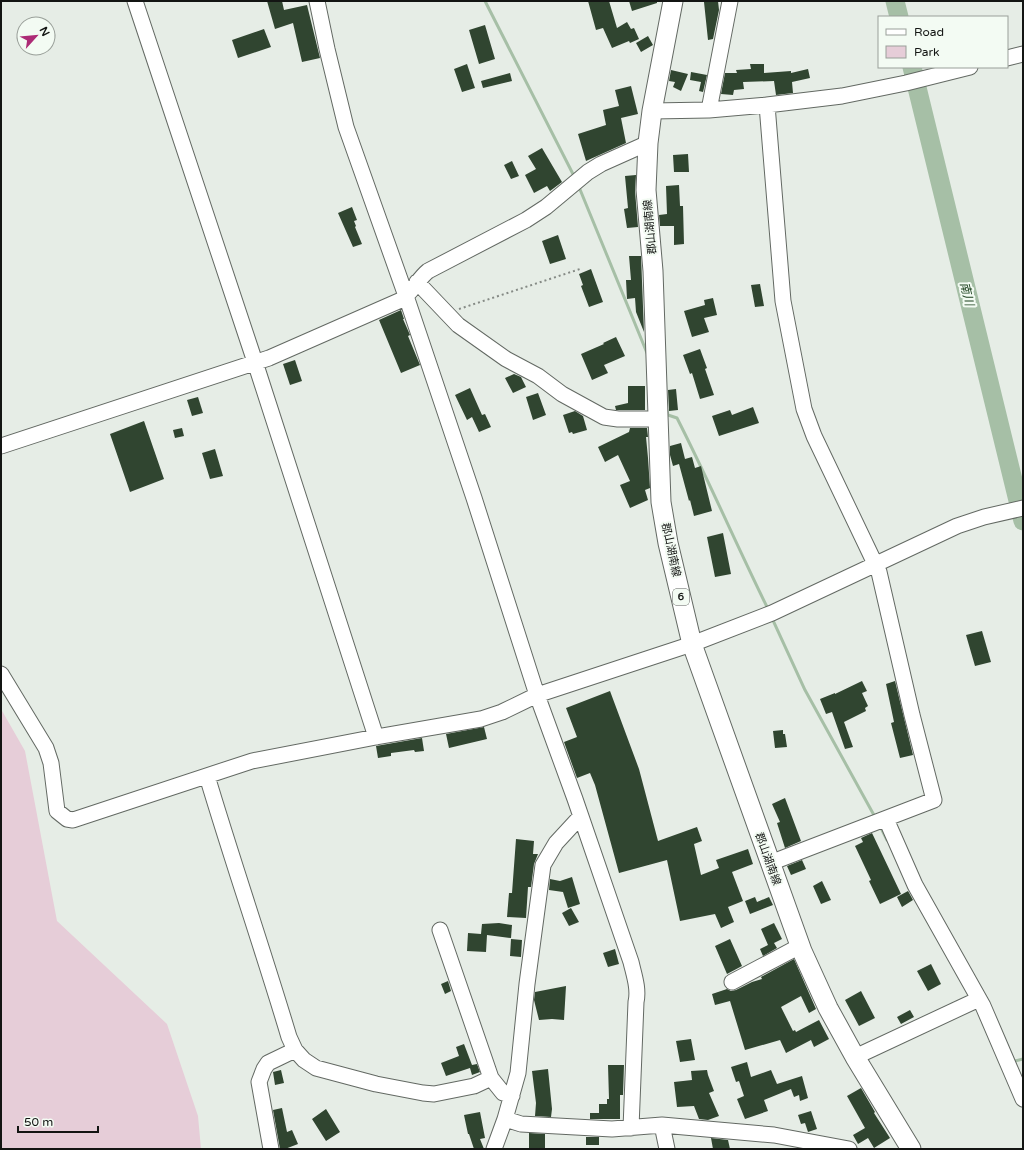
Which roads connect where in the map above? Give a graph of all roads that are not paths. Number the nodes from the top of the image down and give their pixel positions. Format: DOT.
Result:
graph roads {
  1 [pos="135,1"];
  2 [pos="317,1"];
  3 [pos="673,1"];
  4 [pos="730,1"];
  5 [pos="1023,54"];
  6 [pos="1008,58"];
  7 [pos="966,68"];
  8 [pos="767,105"];
  9 [pos="652,110"];
  10 [pos="709,110"];
  11 [pos="648,143"];
  12 [pos="417,282"];
  13 [pos="406,296"];
  14 [pos="255,362"];
  15 [pos="659,419"];
  16 [pos="1,446"];
  17 [pos="1016,509"];
  18 [pos="876,564"];
  19 [pos="692,644"];
  20 [pos="1,674"];
  21 [pos="538,696"];
  22 [pos="376,737"];
  23 [pos="207,776"];
  24 [pos="580,817"];
  25 [pos="886,819"];
  26 [pos="770,863"];
  27 [pos="440,930"];
  28 [pos="800,946"];
  29 [pos="732,982"];
  30 [pos="979,1000"];
  31 [pos="295,1050"];
  32 [pos="855,1056"];
  33 [pos="1016,1068"];
  34 [pos="491,1078"];
  35 [pos="512,1096"];
  36 [pos="1023,1099"];
  37 [pos="505,1119"];
  38 [pos="662,1125"];
  39 [pos="631,1128"];
  40 [pos="271,1149"];
  41 [pos="494,1149"];
  42 [pos="668,1149"];
  43 [pos="849,1149"];
  44 [pos="911,1149"];
  1 -- 14 [label="street"];
  2 -- 13 [label="street"];
  3 -- 9 [label="main road, 郡山湖南線 / 6"];
  4 -- 10 [label="street"];
  5 -- 6 [label="street"];
  7 -- 8 [label="street"];
  8 -- 10 [label="street"];
  8 -- 18 [label="street"];
  9 -- 10 [label="street"];
  9 -- 11 [label="main road, 郡山湖南線 / 6"];
  11 -- 12 [label="street"];
  11 -- 15 [label="main road, 郡山湖南線 / 6"];
  12 -- 13 [label="street"];
  12 -- 15 [label="street"];
  13 -- 14 [label="street"];
  13 -- 21 [label="street"];
  14 -- 16 [label="street"];
  14 -- 22 [label="street"];
  15 -- 19 [label="main road, 郡山湖南線 / 6"];
  17 -- 18 [label="street"];
  18 -- 19 [label="street"];
  18 -- 25 [label="street"];
  19 -- 21 [label="street"];
  19 -- 26 [label="main road, 郡山湖南線 / 6"];
  20 -- 23 [label="street"];
  21 -- 22 [label="street"];
  21 -- 24 [label="street"];
  22 -- 23 [label="street"];
  23 -- 31 [label="street"];
  24 -- 35 [label="street"];
  24 -- 39 [label="street"];
  25 -- 26 [label="street"];
  25 -- 30 [label="street"];
  26 -- 28 [label="main road, 郡山湖南線 / 6"];
  27 -- 34 [label="street"];
  28 -- 29 [label="street"];
  28 -- 32 [label="main road, 郡山湖南線 / 6"];
  30 -- 32 [label="street"];
  30 -- 33 [label="street"];
  31 -- 34 [label="street"];
  31 -- 40 [label="street"];
  32 -- 44 [label="main road, 郡山湖南線 / 6"];
  33 -- 36 [label="street"];
  34 -- 35 [label="street"];
  35 -- 37 [label="street"];
  37 -- 39 [label="street"];
  37 -- 41 [label="street"];
  38 -- 39 [label="street"];
  38 -- 42 [label="street"];
  38 -- 43 [label="street"];
}
